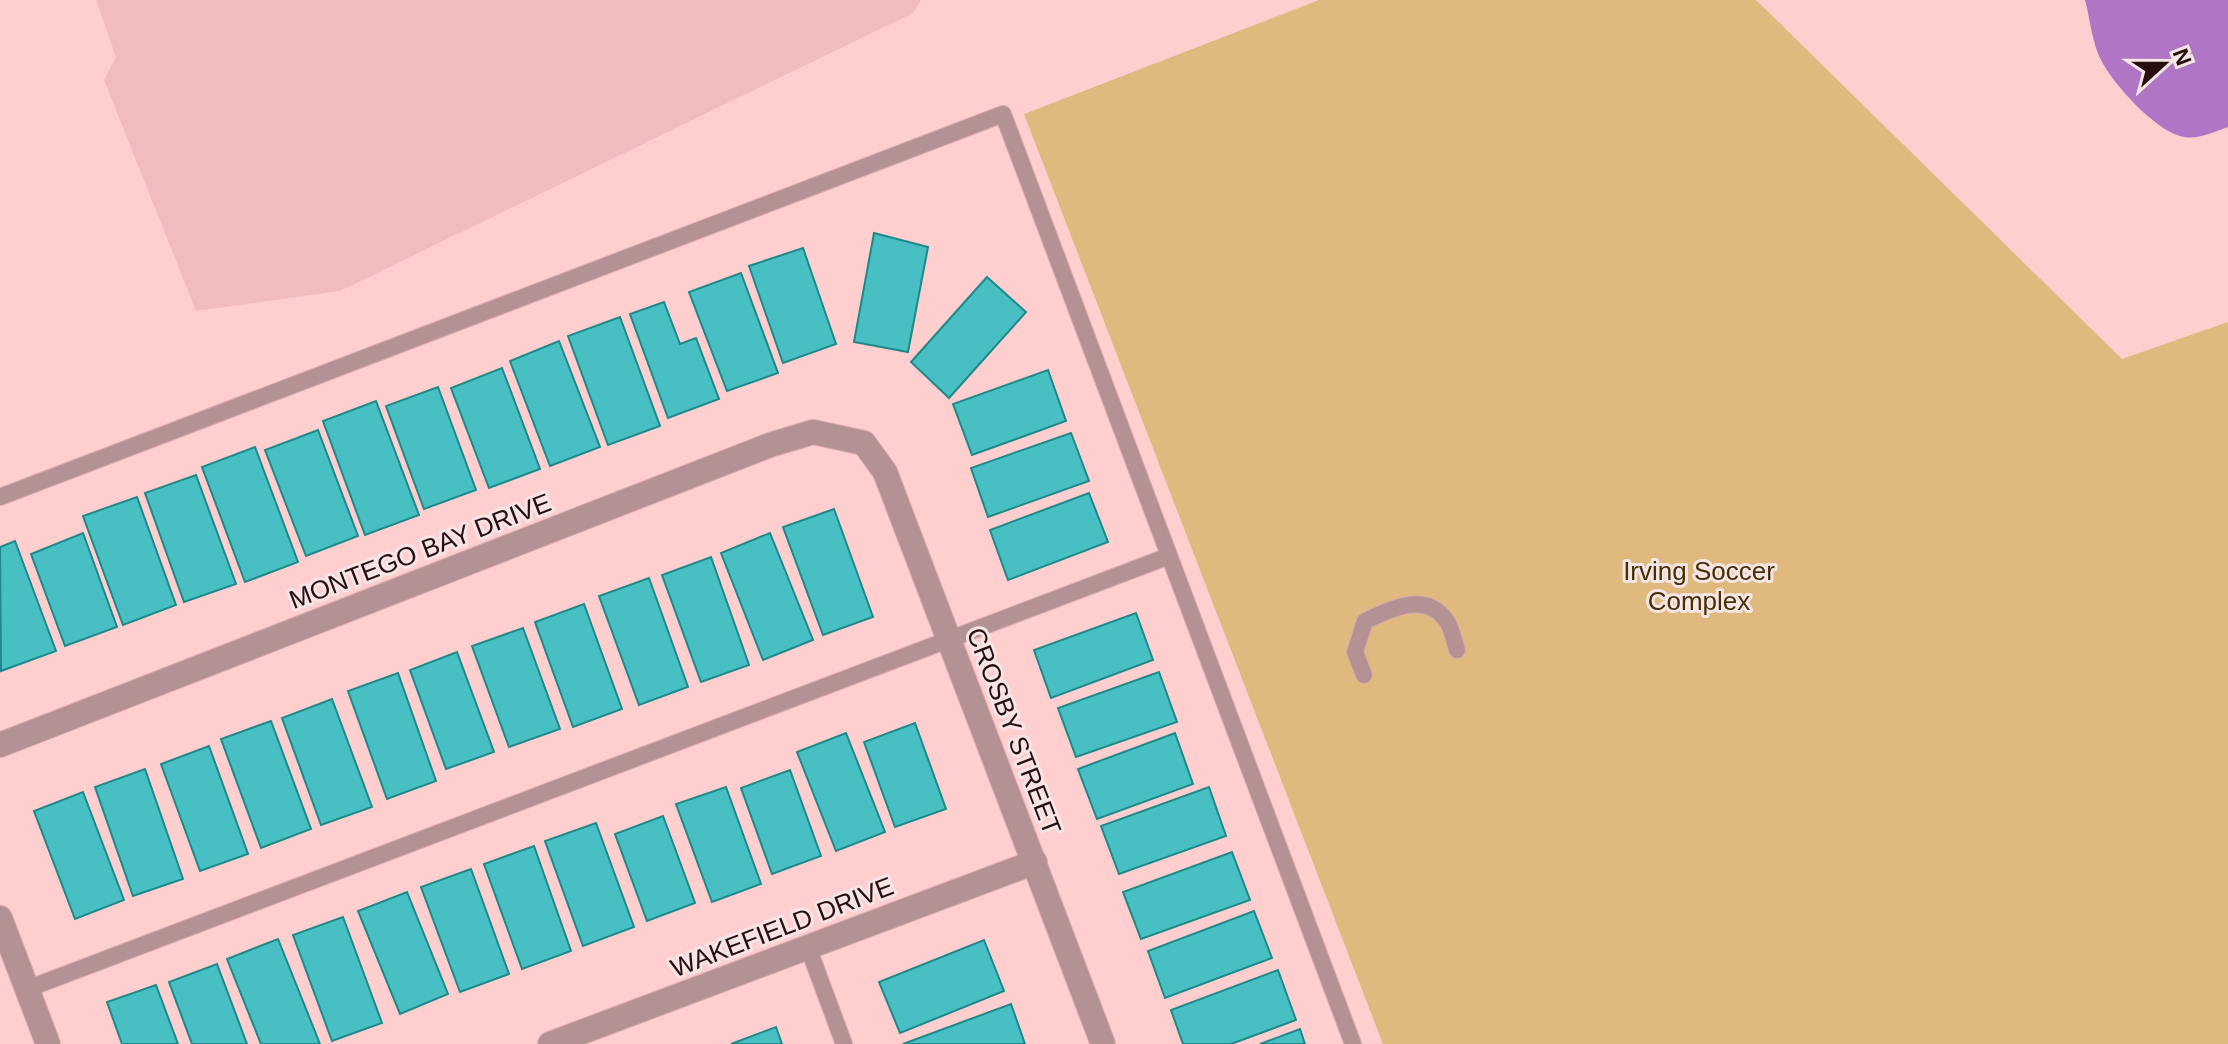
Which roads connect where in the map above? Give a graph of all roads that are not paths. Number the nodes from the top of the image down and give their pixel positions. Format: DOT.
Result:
graph roads {
  1 [pos="864,443"];
  2 [pos="0,497"];
  3 [pos="1169,556"];
  4 [pos="949,638"];
  5 [pos="1457,650"];
  6 [pos="1364,675"];
  7 [pos="0,745"];
  8 [pos="1035,862"];
  9 [pos="0,918"];
  10 [pos="808,947"];
  11 [pos="27,989"];
  12 [pos="565,1041"];
  13 [pos="48,1044"];
  14 [pos="844,1044"];
  15 [pos="1103,1044"];
  16 [pos="1353,1044"];
  1 -- 4 [label="street, CROSBY STREET"];
  1 -- 7 [label="street, MONTEGO BAY DRIVE"];
  2 -- 3 [label="lane"];
  3 -- 4 [label="lane"];
  3 -- 16 [label="lane"];
  4 -- 8 [label="street, CROSBY STREET"];
  4 -- 11 [label="lane"];
  5 -- 6 [label="lane"];
  8 -- 10 [label="street, WAKEFIELD DRIVE"];
  8 -- 15 [label="street, CROSBY STREET"];
  9 -- 11 [label="street"];
  10 -- 12 [label="street, WAKEFIELD DRIVE"];
  10 -- 14 [label="lane"];
  11 -- 13 [label="street"];
}
